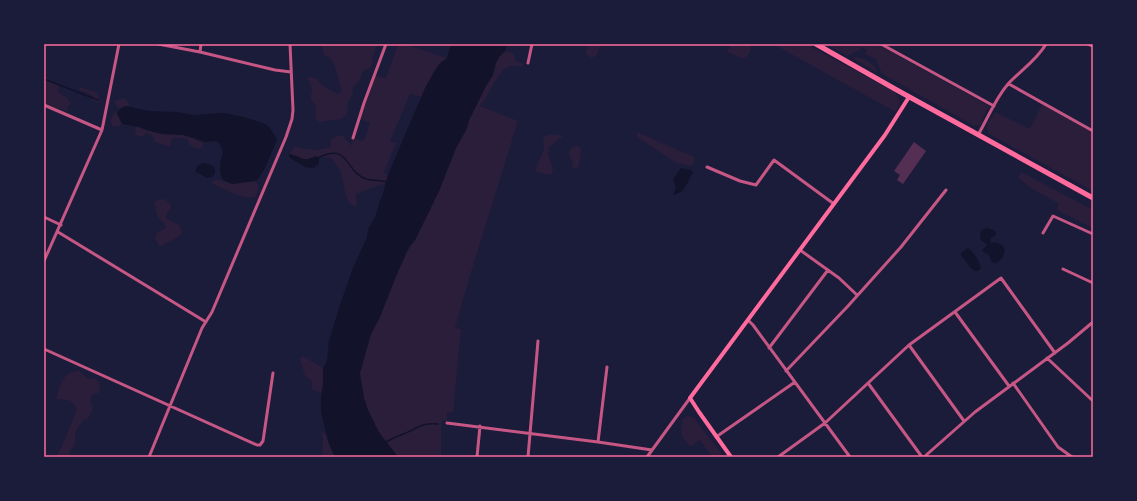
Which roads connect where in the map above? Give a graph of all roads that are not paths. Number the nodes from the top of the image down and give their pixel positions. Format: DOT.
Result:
graph roads {
  1 [pos="119,44"];
  2 [pos="158,44"];
  3 [pos="201,44"];
  4 [pos="290,44"];
  5 [pos="386,44"];
  6 [pos="532,44"];
  7 [pos="816,44"];
  8 [pos="881,44"];
  9 [pos="1046,44"];
  10 [pos="1088,44"];
  11 [pos="1093,46"];
  12 [pos="200,52"];
  13 [pos="528,63"];
  14 [pos="291,72"];
  15 [pos="1009,84"];
  16 [pos="909,97"];
  17 [pos="44,105"];
  18 [pos="994,106"];
  19 [pos="102,130"];
  20 [pos="1093,131"];
  21 [pos="978,135"];
  22 [pos="353,138"];
  23 [pos="707,167"];
  24 [pos="946,190"];
  25 [pos="1093,198"];
  26 [pos="834,204"];
  27 [pos="44,217"];
  28 [pos="61,225"];
  29 [pos="58,232"];
  30 [pos="1043,233"];
  31 [pos="1093,234"];
  32 [pos="800,250"];
  33 [pos="44,262"];
  34 [pos="1063,268"];
  35 [pos="828,270"];
  36 [pos="1093,283"];
  37 [pos="857,295"];
  38 [pos="955,312"];
  39 [pos="748,320"];
  40 [pos="206,322"];
  41 [pos="1093,323"];
  42 [pos="538,341"];
  43 [pos="909,345"];
  44 [pos="769,348"];
  45 [pos="44,349"];
  46 [pos="1055,353"];
  47 [pos="1047,358"];
  48 [pos="607,367"];
  49 [pos="786,371"];
  50 [pos="273,373"];
  51 [pos="795,382"];
  52 [pos="868,383"];
  53 [pos="1013,383"];
  54 [pos="1009,386"];
  55 [pos="690,398"];
  56 [pos="1093,401"];
  57 [pos="170,406"];
  58 [pos="964,421"];
  59 [pos="447,423"];
  60 [pos="825,423"];
  61 [pos="480,426"];
  62 [pos="530,434"];
  63 [pos="716,437"];
  64 [pos="598,442"];
  65 [pos="652,450"];
  66 [pos="149,457"];
  67 [pos="477,457"];
  68 [pos="528,457"];
  69 [pos="647,457"];
  70 [pos="731,457"];
  71 [pos="778,457"];
  72 [pos="850,457"];
  73 [pos="923,457"];
  74 [pos="1072,457"];
  1 -- 19 [label="street"];
  2 -- 12 [label="street"];
  3 -- 12 [label="street"];
  4 -- 14 [label="street"];
  5 -- 22 [label="street"];
  6 -- 13 [label="street"];
  7 -- 16 [label="highway"];
  8 -- 18 [label="street"];
  9 -- 15 [label="street"];
  10 -- 11 [label="street"];
  12 -- 14 [label="street"];
  14 -- 40 [label="street"];
  15 -- 18 [label="street"];
  15 -- 20 [label="street"];
  16 -- 21 [label="highway"];
  16 -- 26 [label="main road"];
  17 -- 19 [label="street"];
  18 -- 21 [label="street"];
  19 -- 28 [label="street"];
  21 -- 25 [label="highway"];
  23 -- 26 [label="street"];
  24 -- 37 [label="street"];
  26 -- 32 [label="main road"];
  27 -- 28 [label="street"];
  28 -- 29 [label="street"];
  29 -- 33 [label="street"];
  29 -- 40 [label="street"];
  30 -- 31 [label="street"];
  32 -- 35 [label="street"];
  32 -- 39 [label="main road"];
  34 -- 36 [label="street"];
  35 -- 37 [label="street"];
  35 -- 44 [label="street"];
  37 -- 49 [label="street"];
  38 -- 43 [label="street"];
  38 -- 46 [label="street"];
  38 -- 54 [label="street"];
  39 -- 44 [label="street"];
  39 -- 55 [label="main road"];
  40 -- 57 [label="street"];
  41 -- 46 [label="street"];
  42 -- 62 [label="street"];
  43 -- 52 [label="street"];
  43 -- 58 [label="street"];
  44 -- 49 [label="street"];
  45 -- 57 [label="street"];
  46 -- 47 [label="street"];
  47 -- 53 [label="street"];
  47 -- 56 [label="street"];
  48 -- 64 [label="street"];
  49 -- 51 [label="street"];
  50 -- 57 [label="street"];
  51 -- 60 [label="street"];
  51 -- 63 [label="street"];
  52 -- 60 [label="street"];
  52 -- 73 [label="street"];
  53 -- 54 [label="street"];
  53 -- 74 [label="street"];
  54 -- 58 [label="street"];
  55 -- 63 [label="main road"];
  55 -- 65 [label="street"];
  57 -- 66 [label="street"];
  58 -- 73 [label="street"];
  59 -- 61 [label="street"];
  60 -- 71 [label="street"];
  60 -- 72 [label="street"];
  61 -- 62 [label="street"];
  61 -- 67 [label="street"];
  62 -- 64 [label="street"];
  62 -- 68 [label="street"];
  63 -- 70 [label="main road"];
  64 -- 65 [label="street"];
  65 -- 69 [label="street"];
}
